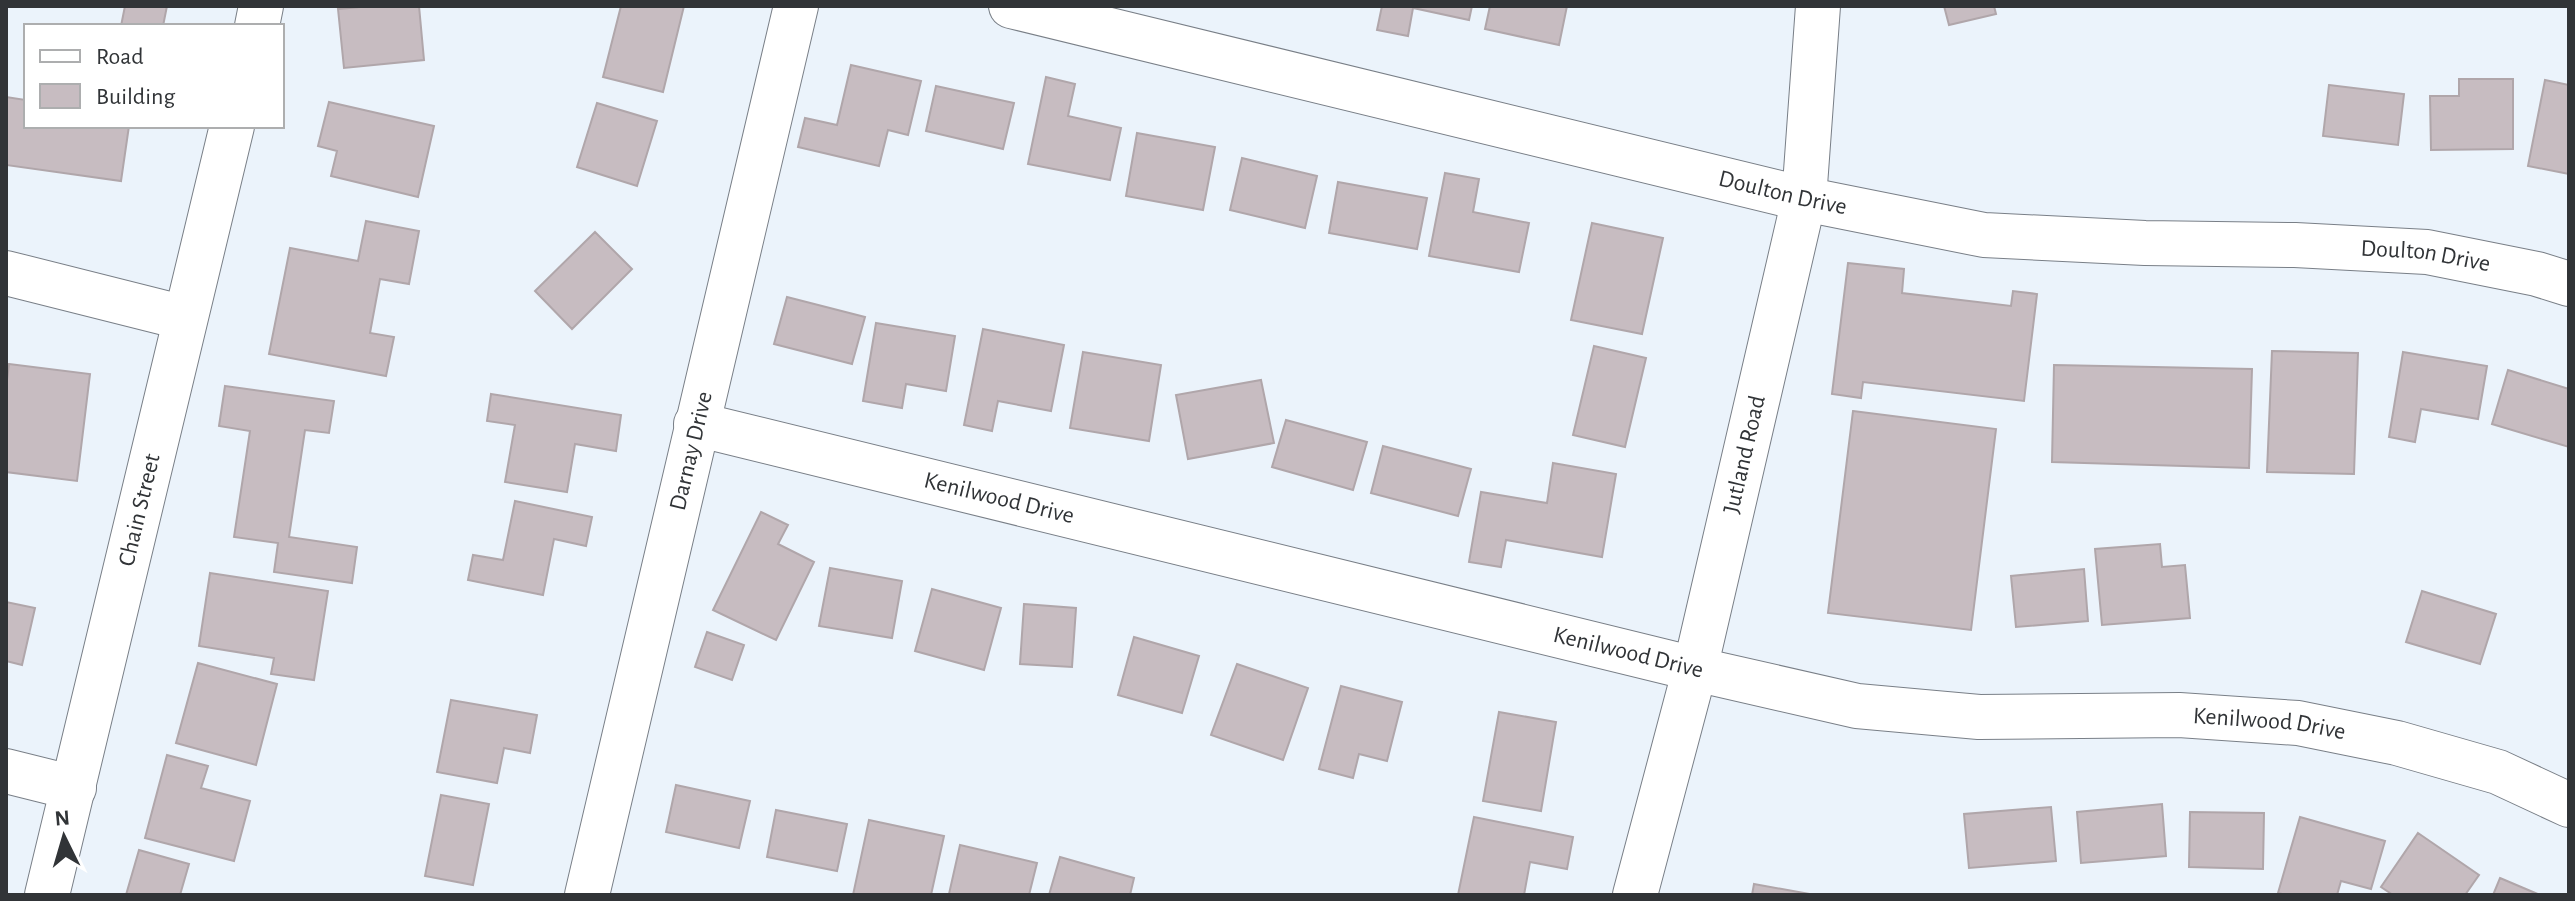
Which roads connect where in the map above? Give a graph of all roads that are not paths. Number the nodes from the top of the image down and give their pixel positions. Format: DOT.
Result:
graph roads {
  1 [pos="796,6"];
  2 [pos="1011,6"];
  3 [pos="1818,6"];
  4 [pos="232,128"];
  5 [pos="1804,199"];
  6 [pos="6,273"];
  7 [pos="2569,284"];
  8 [pos="185,318"];
  9 [pos="696,424"];
  10 [pos="1695,669"];
  11 [pos="6,771"];
  12 [pos="74,788"];
  13 [pos="2569,805"];
  14 [pos="47,895"];
  15 [pos="587,895"];
  16 [pos="1635,895"];
  1 -- 9 [label="street, Darnay Drive"];
  2 -- 5 [label="street, Doulton Drive"];
  3 -- 5 [label="street, Jutland Road"];
  4 -- 8 [label="street, Chain Street"];
  5 -- 7 [label="street, Doulton Drive"];
  5 -- 10 [label="street, Jutland Road"];
  6 -- 8 [label="street"];
  8 -- 12 [label="street, Chain Street"];
  9 -- 10 [label="street, Kenilwood Drive"];
  9 -- 15 [label="street, Darnay Drive"];
  10 -- 13 [label="street, Kenilwood Drive"];
  10 -- 16 [label="street, Jutland Road"];
  11 -- 12 [label="street"];
  12 -- 14 [label="street, Chain Street"];
}
